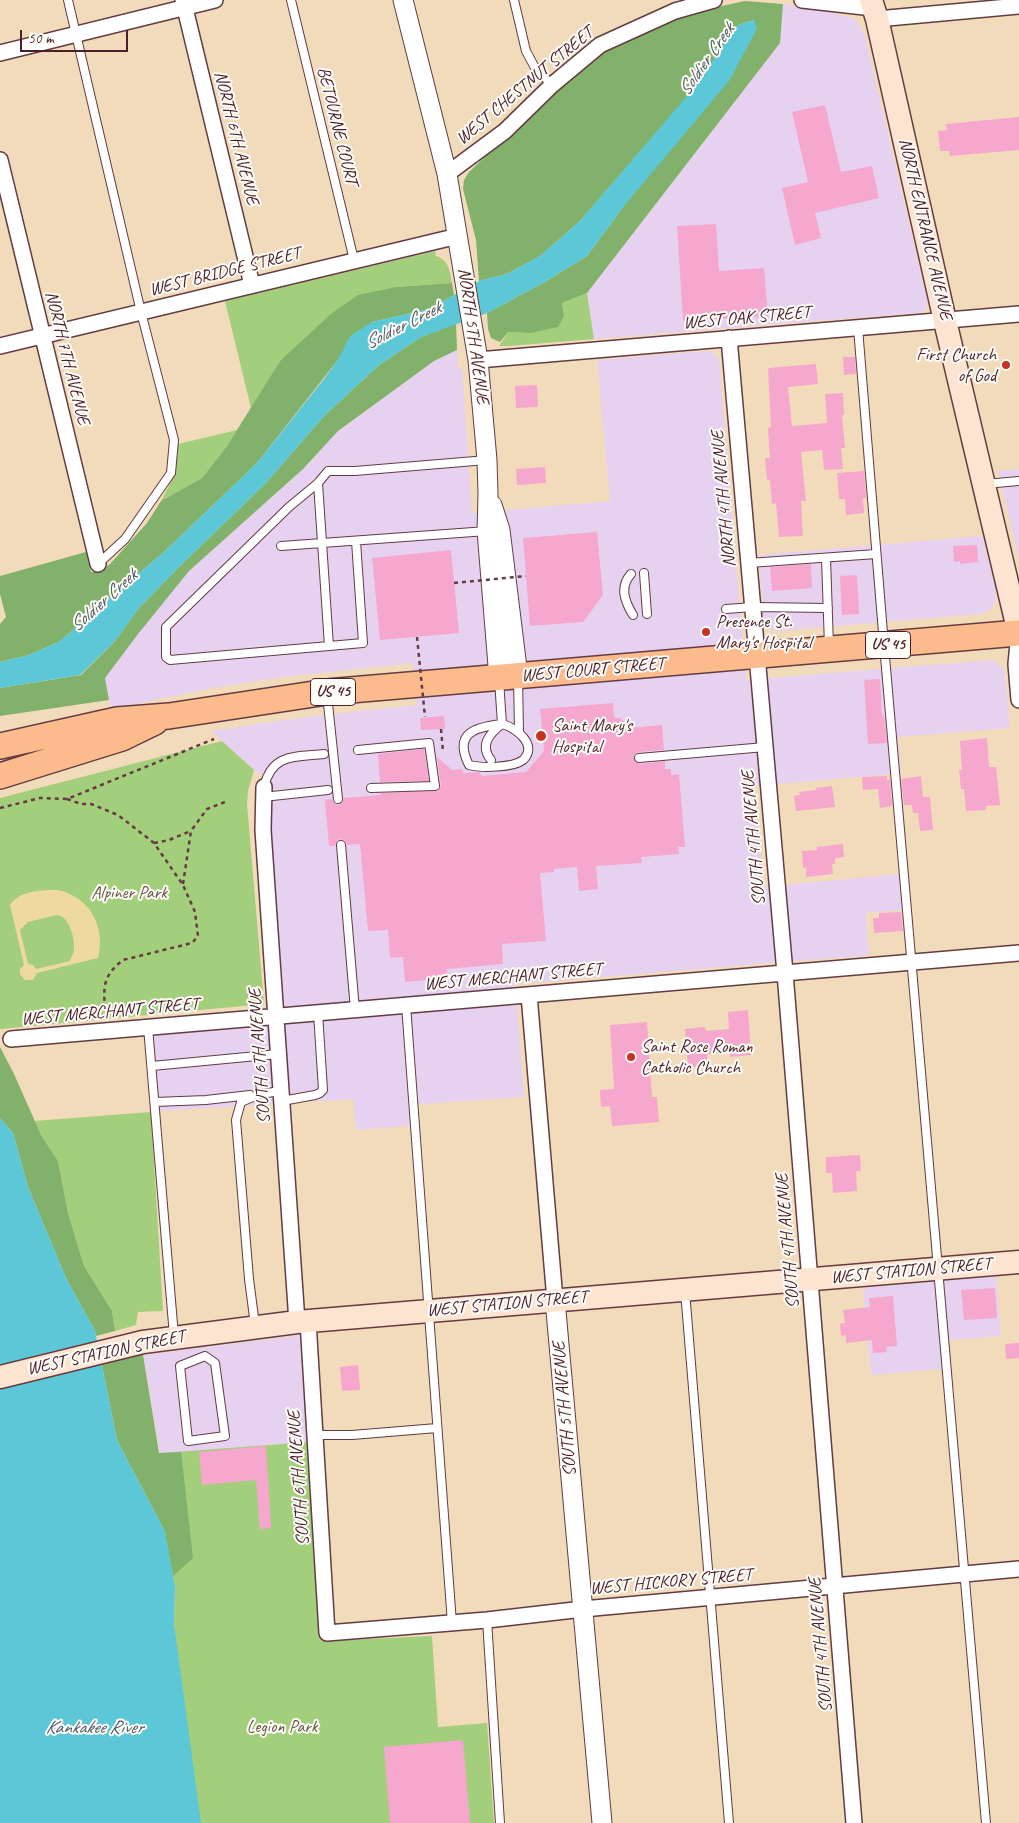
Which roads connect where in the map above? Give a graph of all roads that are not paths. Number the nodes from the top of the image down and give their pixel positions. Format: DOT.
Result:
graph roads {
  1 [pos="68,0"];
  2 [pos="215,0"];
  3 [pos="291,0"];
  4 [pos="402,0"];
  5 [pos="514,0"];
  6 [pos="714,0"];
  7 [pos="802,0"];
  8 [pos="184,4"];
  9 [pos="1019,6"];
  10 [pos="874,9"];
  11 [pos="76,34"];
  12 [pos="0,53"];
  13 [pos="552,85"];
  14 [pos="0,160"];
  15 [pos="447,174"];
  16 [pos="458,236"];
  17 [pos="354,260"];
  18 [pos="252,285"];
  19 [pos="141,312"];
  20 [pos="1019,314"];
  21 [pos="945,321"];
  22 [pos="858,328"];
  23 [pos="43,336"];
  24 [pos="730,338"];
  25 [pos="0,346"];
  26 [pos="478,360"];
  27 [pos="487,460"];
  28 [pos="1019,481"];
  29 [pos="318,483"];
  30 [pos="984,484"];
  31 [pos="488,494"];
  32 [pos="487,531"];
  33 [pos="356,541"];
  34 [pos="322,544"];
  35 [pos="281,546"];
  36 [pos="876,554"];
  37 [pos="826,558"];
  38 [pos="749,563"];
  39 [pos="98,564"];
  40 [pos="644,573"];
  41 [pos="630,574"];
  42 [pos="752,607"];
  43 [pos="828,608"];
  44 [pos="726,609"];
  45 [pos="647,614"];
  46 [pos="633,615"];
  47 [pos="1019,634"];
  48 [pos="884,645"];
  49 [pos="329,646"];
  50 [pos="830,650"];
  51 [pos="757,656"];
  52 [pos="508,677"];
  53 [pos="327,692"];
  54 [pos="1019,700"];
  55 [pos="169,716"];
  56 [pos="502,724"];
  57 [pos="519,731"];
  58 [pos="0,746"];
  59 [pos="765,747"];
  60 [pos="358,750"];
  61 [pos="324,754"];
  62 [pos="639,758"];
  63 [pos="491,760"];
  64 [pos="0,776"];
  65 [pos="370,788"];
  66 [pos="328,790"];
  67 [pos="264,792"];
  68 [pos="338,799"];
  69 [pos="341,845"];
  70 [pos="1019,953"];
  71 [pos="911,962"];
  72 [pos="785,973"];
  73 [pos="529,994"];
  74 [pos="406,1005"];
  75 [pos="355,1010"];
  76 [pos="318,1012"];
  77 [pos="276,1016"];
  78 [pos="148,1027"];
  79 [pos="11,1039"];
  80 [pos="278,1054"];
  81 [pos="152,1066"];
  82 [pos="260,1094"];
  83 [pos="281,1096"];
  84 [pos="154,1102"];
  85 [pos="1019,1262"];
  86 [pos="938,1268"];
  87 [pos="810,1279"];
  88 [pos="685,1289"];
  89 [pos="555,1300"];
  90 [pos="427,1310"];
  91 [pos="302,1321"];
  92 [pos="255,1327"];
  93 [pos="174,1338"];
  94 [pos="204,1345"];
  95 [pos="0,1377"];
  96 [pos="436,1428"];
  97 [pos="315,1435"];
  98 [pos="1019,1570"];
  99 [pos="965,1574"];
  100 [pos="835,1586"];
  101 [pos="710,1597"];
  102 [pos="583,1609"];
  103 [pos="487,1620"];
  104 [pos="452,1623"];
  105 [pos="327,1633"];
  106 [pos="500,1823"];
  107 [pos="602,1823"];
  108 [pos="729,1823"];
  109 [pos="854,1823"];
  110 [pos="986,1823"];
  1 -- 11 [label="lane"];
  2 -- 8 [label="street"];
  3 -- 17 [label="lane, BETOURNE COURT"];
  4 -- 15 [label="street, NORTH 5TH AVENUE"];
  5 -- 13 [label="lane"];
  6 -- 13 [label="street, WEST CHESTNUT STREET"];
  7 -- 10 [label="street"];
  8 -- 11 [label="street"];
  8 -- 18 [label="street, NORTH 6TH AVENUE"];
  9 -- 10 [label="street"];
  10 -- 21 [label="main road, NORTH ENTRANCE AVENUE"];
  11 -- 12 [label="street"];
  11 -- 19 [label="lane"];
  13 -- 15 [label="street, WEST CHESTNUT STREET"];
  14 -- 23 [label="street, NORTH 7TH AVENUE"];
  15 -- 16 [label="street, NORTH 5TH AVENUE"];
  16 -- 17 [label="street, WEST BRIDGE STREET"];
  16 -- 26 [label="street, NORTH 5TH AVENUE"];
  17 -- 18 [label="street, WEST BRIDGE STREET"];
  18 -- 19 [label="street, WEST BRIDGE STREET"];
  19 -- 23 [label="street, WEST BRIDGE STREET"];
  19 -- 39 [label="lane"];
  20 -- 21 [label="street, WEST OAK STREET"];
  21 -- 22 [label="street, WEST OAK STREET"];
  21 -- 30 [label="main road, NORTH ENTRANCE AVENUE"];
  22 -- 24 [label="street, WEST OAK STREET"];
  22 -- 36 [label="lane"];
  23 -- 25 [label="street, WEST BRIDGE STREET"];
  23 -- 39 [label="street, NORTH 7TH AVENUE"];
  24 -- 26 [label="street, WEST OAK STREET"];
  24 -- 38 [label="street, NORTH 4TH AVENUE"];
  26 -- 27 [label="street, NORTH 5TH AVENUE"];
  27 -- 29 [label="lane"];
  27 -- 31 [label="street, NORTH 5TH AVENUE"];
  28 -- 30 [label="lane"];
  29 -- 34 [label="lane"];
  29 -- 49 [label="lane"];
  30 -- 47 [label="main road, NORTH ENTRANCE AVENUE"];
  31 -- 32 [label="street, NORTH 5TH AVENUE"];
  31 -- 52 [label="street"];
  32 -- 33 [label="lane"];
  32 -- 52 [label="street, NORTH 5TH AVENUE"];
  33 -- 34 [label="lane"];
  33 -- 49 [label="lane"];
  34 -- 35 [label="lane"];
  34 -- 49 [label="lane"];
  36 -- 37 [label="lane"];
  36 -- 48 [label="lane"];
  37 -- 38 [label="lane"];
  37 -- 43 [label="lane"];
  38 -- 42 [label="street, NORTH 4TH AVENUE"];
  40 -- 45 [label="lane"];
  41 -- 46 [label="lane"];
  42 -- 43 [label="lane"];
  42 -- 44 [label="lane"];
  42 -- 51 [label="street, NORTH 4TH AVENUE"];
  43 -- 50 [label="lane"];
  47 -- 48 [label="main road, WEST COURT STREET / US 45"];
  47 -- 54 [label="street"];
  48 -- 50 [label="main road, WEST COURT STREET / US 45"];
  48 -- 71 [label="lane"];
  50 -- 51 [label="main road, WEST COURT STREET / US 45"];
  51 -- 52 [label="main road, WEST COURT STREET / US 45"];
  51 -- 59 [label="street, SOUTH 4TH AVENUE"];
  52 -- 53 [label="main road, WEST COURT STREET / US 45"];
  52 -- 56 [label="lane"];
  52 -- 57 [label="lane"];
  53 -- 55 [label="main road, WEST COURT STREET / US 45"];
  53 -- 68 [label="lane"];
  55 -- 58 [label="main road, WEST COURT STREET / US 45"];
  55 -- 64 [label="main road, WEST COURT STREET / US 45"];
  56 -- 57 [label="lane"];
  56 -- 57 [label="lane"];
  56 -- 63 [label="lane"];
  59 -- 62 [label="lane"];
  59 -- 72 [label="street, SOUTH 4TH AVENUE"];
  60 -- 65 [label="lane"];
  61 -- 67 [label="lane"];
  66 -- 67 [label="lane"];
  67 -- 77 [label="street, SOUTH 6TH AVENUE"];
  69 -- 75 [label="lane"];
  70 -- 71 [label="street, WEST MERCHANT STREET"];
  71 -- 72 [label="street, WEST MERCHANT STREET"];
  71 -- 86 [label="lane"];
  72 -- 73 [label="street, WEST MERCHANT STREET"];
  72 -- 87 [label="street, SOUTH 4TH AVENUE"];
  73 -- 74 [label="street, WEST MERCHANT STREET"];
  73 -- 89 [label="street, SOUTH 5TH AVENUE"];
  74 -- 75 [label="street, WEST MERCHANT STREET"];
  74 -- 90 [label="lane"];
  75 -- 76 [label="street, WEST MERCHANT STREET"];
  76 -- 77 [label="street, WEST MERCHANT STREET"];
  76 -- 83 [label="lane"];
  77 -- 78 [label="street, WEST MERCHANT STREET"];
  77 -- 80 [label="street, SOUTH 6TH AVENUE"];
  78 -- 79 [label="street, WEST MERCHANT STREET"];
  78 -- 81 [label="lane"];
  80 -- 81 [label="lane"];
  80 -- 83 [label="street, SOUTH 6TH AVENUE"];
  81 -- 84 [label="lane"];
  82 -- 83 [label="lane"];
  82 -- 84 [label="lane"];
  82 -- 92 [label="lane"];
  83 -- 91 [label="street, SOUTH 6TH AVENUE"];
  84 -- 93 [label="lane"];
  85 -- 86 [label="main road, WEST STATION STREET"];
  86 -- 87 [label="main road, WEST STATION STREET"];
  86 -- 99 [label="lane"];
  87 -- 88 [label="main road, WEST STATION STREET"];
  87 -- 100 [label="street, SOUTH 4TH AVENUE"];
  88 -- 89 [label="main road, WEST STATION STREET"];
  88 -- 101 [label="lane"];
  89 -- 90 [label="main road, WEST STATION STREET"];
  89 -- 102 [label="street, SOUTH 5TH AVENUE"];
  90 -- 91 [label="main road, WEST STATION STREET"];
  90 -- 96 [label="lane"];
  91 -- 92 [label="main road, WEST STATION STREET"];
  91 -- 97 [label="street, SOUTH 6TH AVENUE"];
  92 -- 94 [label="main road, WEST STATION STREET"];
  93 -- 94 [label="main road, WEST STATION STREET"];
  93 -- 95 [label="main road, WEST STATION STREET"];
  94 -- 94 [label="lane"];
  96 -- 97 [label="lane"];
  96 -- 104 [label="lane"];
  97 -- 105 [label="street, SOUTH 6TH AVENUE"];
  98 -- 99 [label="street, WEST HICKORY STREET"];
  99 -- 100 [label="street, WEST HICKORY STREET"];
  99 -- 110 [label="lane"];
  100 -- 101 [label="street, WEST HICKORY STREET"];
  100 -- 109 [label="street, SOUTH 4TH AVENUE"];
  101 -- 102 [label="street, WEST HICKORY STREET"];
  101 -- 108 [label="lane"];
  102 -- 103 [label="street, WEST HICKORY STREET"];
  102 -- 107 [label="street, SOUTH 5TH AVENUE"];
  103 -- 104 [label="street, WEST HICKORY STREET"];
  103 -- 106 [label="lane"];
  104 -- 105 [label="street, WEST HICKORY STREET"];
}
